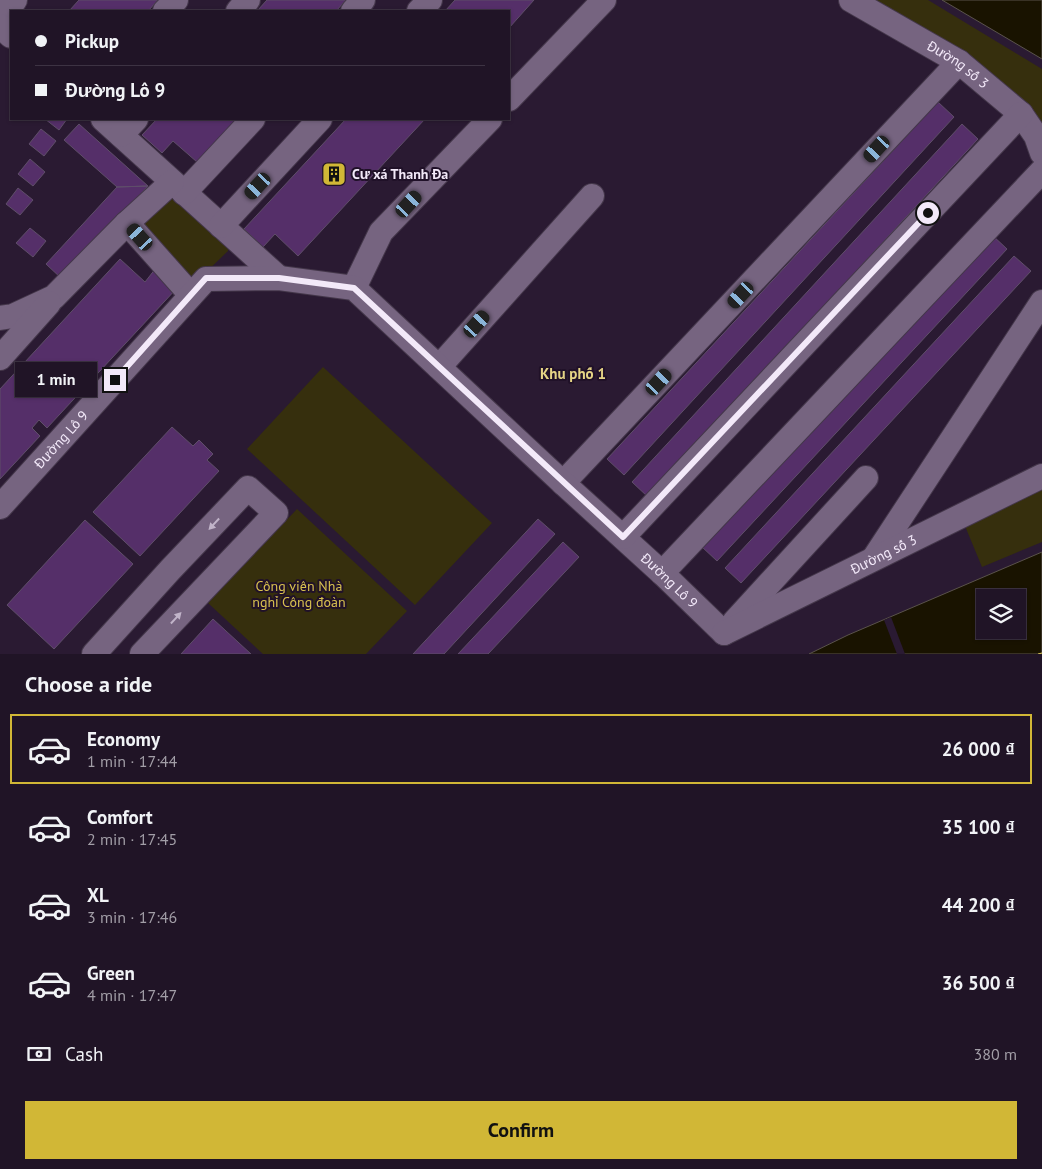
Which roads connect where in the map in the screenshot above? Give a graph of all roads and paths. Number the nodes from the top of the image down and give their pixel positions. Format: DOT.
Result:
graph roads {
  1 [pos="16,0"];
  2 [pos="176,0"];
  3 [pos="248,0"];
  4 [pos="364,0"];
  5 [pos="430,0"];
  6 [pos="604,0"];
  7 [pos="851,0"];
  8 [pos="166,10"];
  9 [pos="239,10"];
  10 [pos="354,10"];
  11 [pos="420,10"];
  12 [pos="0,20"];
  13 [pos="0,26"];
  14 [pos="10,35"];
  15 [pos="959,62"];
  16 [pos="510,98"];
  17 [pos="1021,114"];
  18 [pos="106,120"];
  19 [pos="252,120"];
  20 [pos="319,120"];
  21 [pos="489,120"];
  22 [pos="128,127"];
  23 [pos="1042,153"];
  24 [pos="1042,171"];
  25 [pos="178,187"];
  26 [pos="592,196"];
  27 [pos="127,223"];
  28 [pos="221,226"];
  29 [pos="279,278"];
  30 [pos="354,288"];
  31 [pos="191,295"];
  32 [pos="54,297"];
  33 [pos="1042,302"];
  34 [pos="0,318"];
  35 [pos="0,358"];
  36 [pos="439,367"];
  37 [pos="1042,476"];
  38 [pos="866,478"];
  39 [pos="564,483"];
  40 [pos="0,507"];
  41 [pos="623,537"];
  42 [pos="873,559"];
  43 [pos="170,570"];
  44 [pos="662,574"];
  45 [pos="199,594"];
  46 [pos="724,632"];
  47 [pos="94,654"];
  48 [pos="142,654"];
  1 -- 12 [label="street"];
  2 -- 8 [label="street"];
  3 -- 9 [label="street"];
  4 -- 10 [label="street"];
  5 -- 11 [label="street"];
  6 -- 16 [label="street"];
  7 -- 15 [label="street, Đường số 3"];
  13 -- 14 [label="street"];
  15 -- 17 [label="street, Đường số 3"];
  15 -- 39 [label="street"];
  17 -- 23 [label="street, Đường số 3"];
  17 -- 41 [label="street"];
  18 -- 22 [label="street"];
  19 -- 25 [label="street"];
  20 -- 28 [label="street"];
  21 -- 30 [label="street"];
  22 -- 25 [label="street"];
  24 -- 44 [label="street"];
  25 -- 27 [label="street"];
  25 -- 28 [label="street"];
  26 -- 36 [label="street"];
  27 -- 31 [label="street"];
  27 -- 32 [label="street"];
  28 -- 29 [label="street"];
  29 -- 30 [label="street, Đường Lô 9"];
  29 -- 31 [label="street, Đường Lô 9"];
  30 -- 36 [label="street, Đường Lô 9"];
  31 -- 40 [label="street, Đường Lô 9"];
  32 -- 34 [label="street"];
  32 -- 35 [label="street"];
  33 -- 42 [label="street"];
  36 -- 39 [label="street, Đường Lô 9"];
  37 -- 42 [label="street, Đường số 3"];
  38 -- 46 [label="street"];
  39 -- 41 [label="street, Đường Lô 9"];
  41 -- 44 [label="street, Đường Lô 9"];
  42 -- 46 [label="street, Đường số 3"];
  43 -- 45 [label="street"];
  45 -- 43 [label="street, one-way"];
  43 -- 47 [label="street"];
  44 -- 46 [label="street, Đường Lô 9"];
  48 -- 45 [label="street, one-way"];
}
